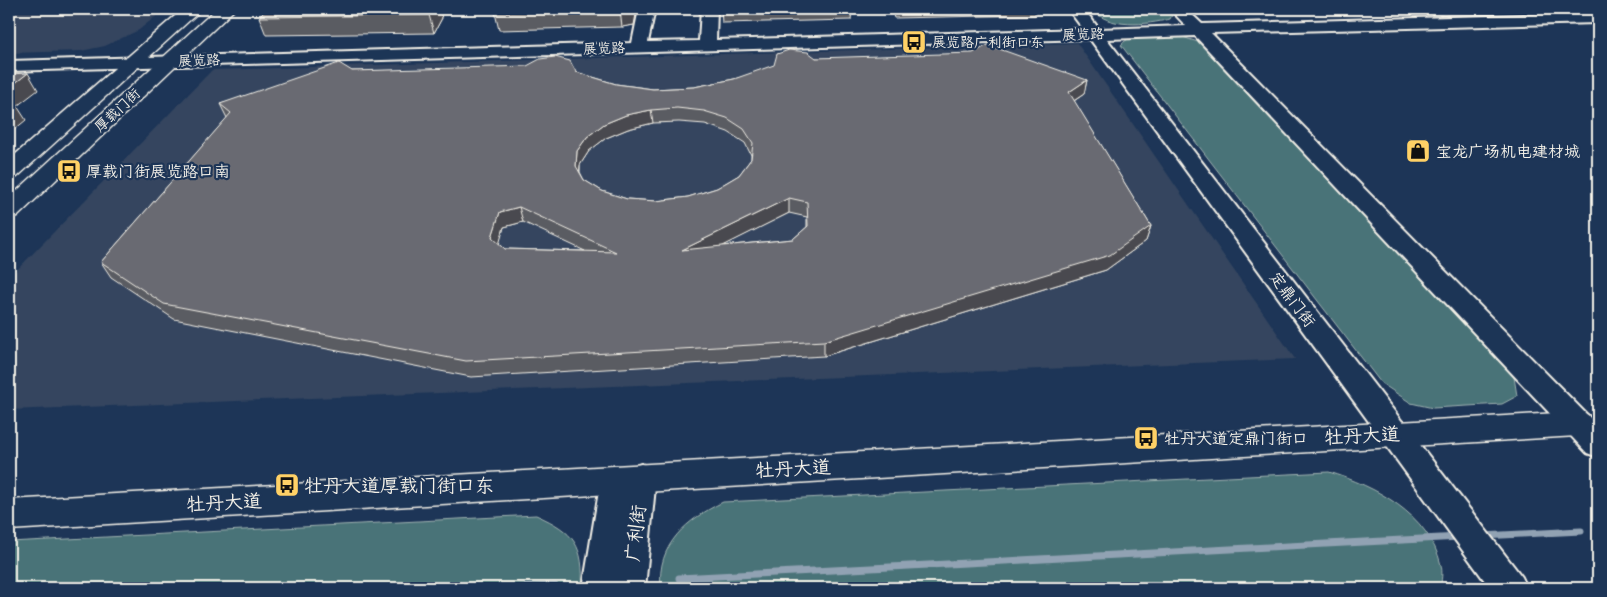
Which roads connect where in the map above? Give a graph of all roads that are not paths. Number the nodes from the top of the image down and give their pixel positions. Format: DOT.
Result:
graph roads {
  1 [pos="193,9"];
  2 [pos="226,9"];
  3 [pos="647,9"];
  4 [pos="709,9"];
  5 [pos="1076,9"];
  6 [pos="1178,9"];
  7 [pos="1598,18"];
  8 [pos="1196,28"];
  9 [pos="1092,31"];
  10 [pos="707,42"];
  11 [pos="640,44"];
  12 [pos="173,58"];
  13 [pos="9,59"];
  14 [pos="137,59"];
  15 [pos="9,66"];
  16 [pos="9,172"];
  17 [pos="9,211"];
  18 [pos="1394,433"];
  19 [pos="1588,435"];
  20 [pos="628,478"];
  21 [pos="9,515"];
  22 [pos="600,588"];
  23 [pos="628,588"];
  24 [pos="1510,588"];
  1 -- 14 [label="main road, 厚载门街"];
  2 -- 12 [label="main road, 厚载门街"];
  3 -- 11 [label="street"];
  4 -- 10 [label="street"];
  5 -- 9 [label="street, 定鼎门街"];
  6 -- 8 [label="street"];
  7 -- 8 [label="street, 展览路"];
  8 -- 9 [label="street, 展览路"];
  8 -- 19 [label="street"];
  9 -- 10 [label="street, 展览路"];
  9 -- 18 [label="street, 定鼎门街"];
  10 -- 11 [label="street, 展览路"];
  11 -- 12 [label="street, 展览路"];
  12 -- 14 [label="street, 展览路"];
  12 -- 17 [label="main road, 厚载门街"];
  13 -- 14 [label="street, 展览路"];
  14 -- 15 [label="street, 展览路"];
  14 -- 16 [label="main road, 厚载门街"];
  18 -- 19 [label="main road, 牡丹大道"];
  18 -- 20 [label="main road, 牡丹大道"];
  18 -- 24 [label="street, 定鼎门街"];
  20 -- 21 [label="main road, 牡丹大道"];
  20 -- 22 [label="street, 广利街"];
  20 -- 23 [label="street, 广利街"];
}
